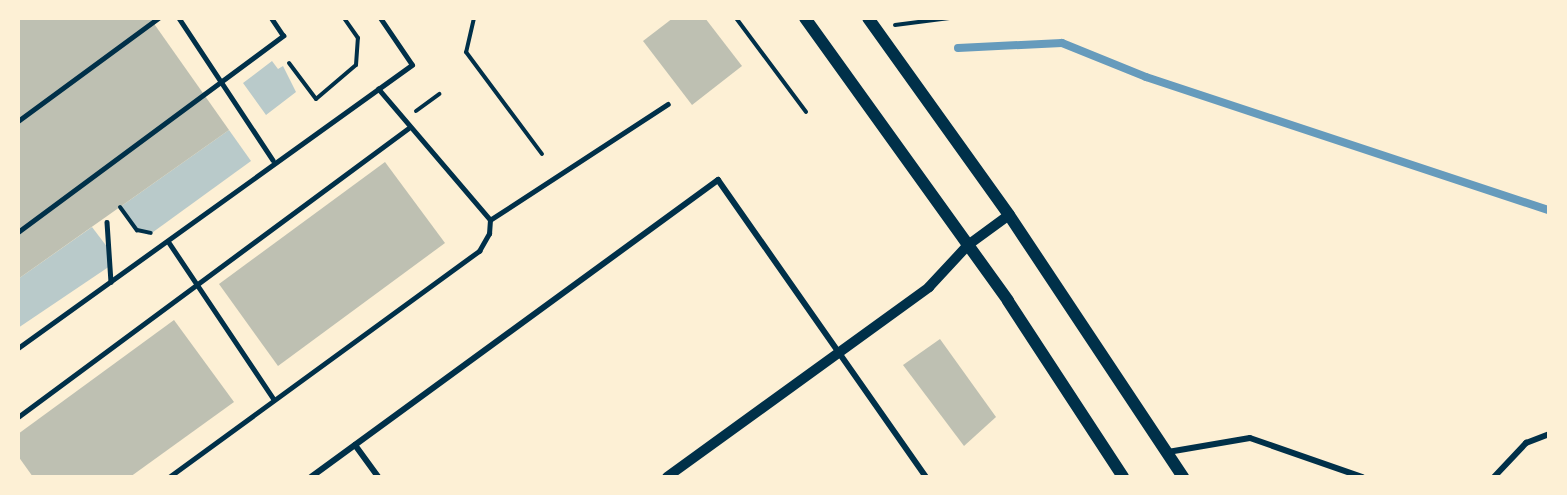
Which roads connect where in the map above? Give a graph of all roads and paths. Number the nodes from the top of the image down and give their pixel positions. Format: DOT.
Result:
graph roads {
  1 [pos="158,18"];
  2 [pos="179,18"];
  3 [pos="271,18"];
  4 [pos="344,18"];
  5 [pos="380,18"];
  6 [pos="474,18"];
  7 [pos="736,18"];
  8 [pos="805,18"];
  9 [pos="950,18"];
  10 [pos="1088,18"];
  11 [pos="1111,18"];
  12 [pos="871,23"];
  13 [pos="289,63"];
  14 [pos="220,80"];
  15 [pos="378,88"];
  16 [pos="668,104"];
  17 [pos="806,112"];
  18 [pos="18,121"];
  19 [pos="408,128"];
  20 [pos="542,154"];
  21 [pos="273,160"];
  22 [pos="120,207"];
  23 [pos="1009,215"];
  24 [pos="490,220"];
  25 [pos="107,222"];
  26 [pos="18,232"];
  27 [pos="149,235"];
  28 [pos="168,241"];
  29 [pos="968,245"];
  30 [pos="111,282"];
  31 [pos="197,284"];
  32 [pos="18,348"];
  33 [pos="838,352"];
  34 [pos="273,398"];
  35 [pos="18,417"];
  36 [pos="1549,434"];
  37 [pos="355,445"];
  38 [pos="1168,452"];
  39 [pos="169,477"];
  40 [pos="312,477"];
  41 [pos="378,477"];
  42 [pos="667,477"];
  43 [pos="926,477"];
  44 [pos="1123,477"];
  45 [pos="1183,477"];
  46 [pos="1362,477"];
  47 [pos="1494,477"];
  1 -- 18 [label="lane"];
  2 -- 14 [label="lane"];
  3 -- 14 [label="lane"];
  4 -- 13 [label="path"];
  5 -- 15 [label="lane"];
  6 -- 20 [label="path"];
  7 -- 17 [label="path"];
  8 -- 29 [label="main road"];
  9 -- 12 [label="path"];
  10 -- 11 [label="path"];
  12 -- 23 [label="main road"];
  14 -- 21 [label="lane"];
  14 -- 26 [label="lane"];
  15 -- 19 [label="lane"];
  15 -- 21 [label="lane"];
  16 -- 24 [label="lane"];
  19 -- 24 [label="lane"];
  19 -- 31 [label="lane"];
  21 -- 28 [label="lane"];
  22 -- 27 [label="path"];
  23 -- 29 [label="street"];
  23 -- 38 [label="main road"];
  24 -- 34 [label="lane"];
  25 -- 30 [label="lane"];
  28 -- 30 [label="lane"];
  28 -- 31 [label="lane"];
  29 -- 33 [label="street"];
  29 -- 44 [label="main road"];
  30 -- 32 [label="lane"];
  31 -- 34 [label="lane"];
  31 -- 35 [label="lane"];
  33 -- 37 [label="street"];
  33 -- 42 [label="street"];
  33 -- 43 [label="street"];
  34 -- 39 [label="lane"];
  36 -- 47 [label="street"];
  37 -- 40 [label="street"];
  37 -- 41 [label="street"];
  38 -- 45 [label="main road"];
  38 -- 46 [label="street"];
}
